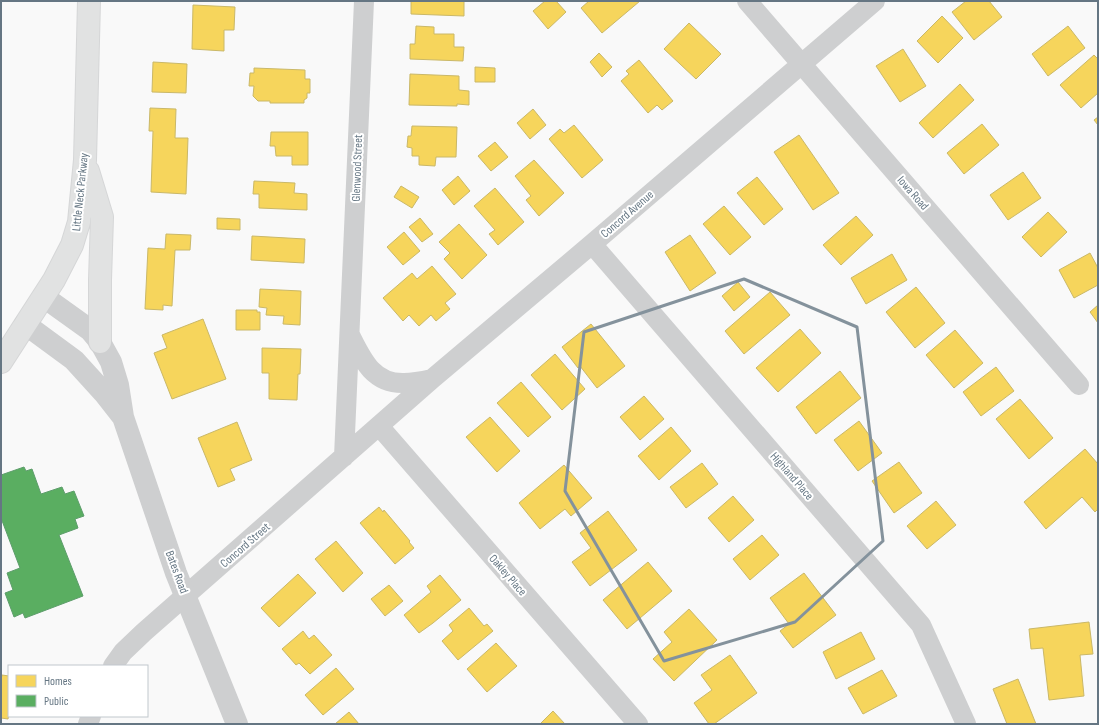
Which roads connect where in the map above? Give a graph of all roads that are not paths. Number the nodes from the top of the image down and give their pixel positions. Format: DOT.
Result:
graph roads {
  1 [pos="89,1"];
  2 [pos="364,1"];
  3 [pos="747,1"];
  4 [pos="875,1"];
  5 [pos="802,64"];
  6 [pos="85,160"];
  7 [pos="592,244"];
  8 [pos="44,297"];
  9 [pos="26,324"];
  10 [pos="350,335"];
  11 [pos="100,342"];
  12 [pos="1,362"];
  13 [pos="432,379"];
  14 [pos="1079,385"];
  15 [pos="123,417"];
  16 [pos="379,426"];
  17 [pos="344,457"];
  18 [pos="186,597"];
  19 [pos="114,665"];
  20 [pos="237,724"];
  21 [pos="638,724"];
  22 [pos="966,724"];
  1 -- 6 [label="main road, Little Neck Parkway"];
  2 -- 10 [label="street, Glenwood Street"];
  3 -- 5 [label="street, Iowa Road"];
  4 -- 5 [label="street, Concord Avenue"];
  5 -- 7 [label="street, Concord Avenue"];
  5 -- 14 [label="street, Iowa Road"];
  6 -- 8 [label="main road, Little Neck Parkway"];
  6 -- 11 [label="main road"];
  7 -- 13 [label="street, Concord Avenue"];
  7 -- 22 [label="street, Highland Place"];
  8 -- 9 [label="main road, Little Neck Parkway"];
  8 -- 11 [label="street, Bates Road"];
  9 -- 12 [label="main road, Little Neck Parkway"];
  9 -- 15 [label="street, Bates Road"];
  10 -- 13 [label="street"];
  10 -- 17 [label="street, Glenwood Street"];
  11 -- 15 [label="street, Bates Road"];
  13 -- 16 [label="street, Concord Avenue"];
  15 -- 18 [label="street, Bates Road"];
  16 -- 17 [label="street, Concord Street"];
  16 -- 21 [label="street, Oakley Place"];
  17 -- 18 [label="street, Concord Street"];
  18 -- 19 [label="street, Concord Street"];
  18 -- 20 [label="street, Bates Road"];
}
